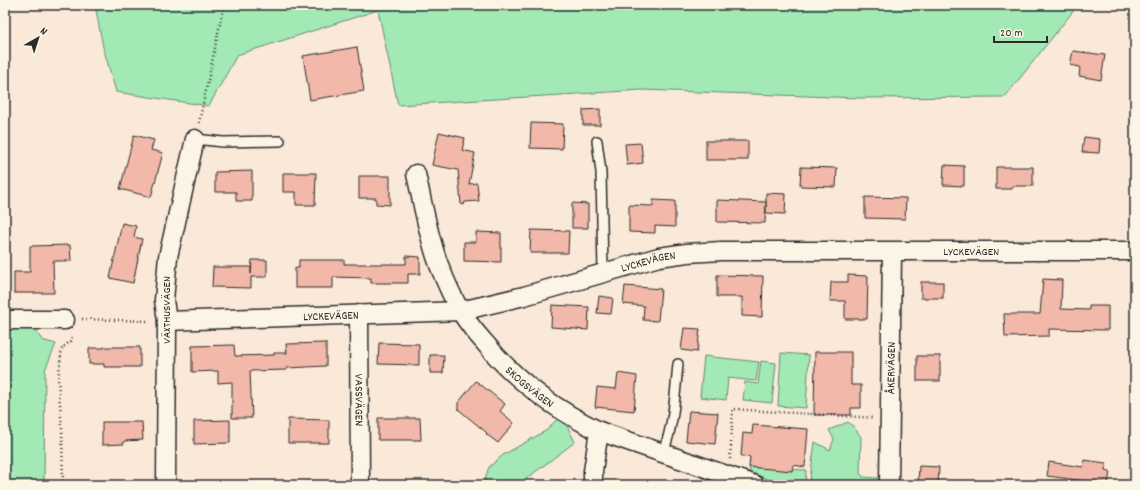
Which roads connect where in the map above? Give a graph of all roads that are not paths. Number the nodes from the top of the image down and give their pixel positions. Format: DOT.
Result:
graph roads {
  1 [pos="195,139"];
  2 [pos="597,140"];
  3 [pos="280,141"];
  4 [pos="416,174"];
  5 [pos="1135,251"];
  6 [pos="892,252"];
  7 [pos="603,272"];
  8 [pos="461,311"];
  9 [pos="359,314"];
  10 [pos="5,320"];
  11 [pos="70,320"];
  12 [pos="166,321"];
  13 [pos="678,364"];
  14 [pos="599,431"];
  15 [pos="664,453"];
  16 [pos="166,485"];
  17 [pos="360,485"];
  18 [pos="593,485"];
  19 [pos="755,485"];
  20 [pos="889,485"];
  1 -- 3 [label="lane"];
  1 -- 12 [label="street, VÄXTHUSVÄGEN"];
  2 -- 7 [label="lane"];
  4 -- 8 [label="street, SKOGSVÄGEN"];
  5 -- 6 [label="street, LYCKEVÄGEN"];
  6 -- 7 [label="street, LYCKEVÄGEN"];
  6 -- 20 [label="street, ÅKERVÄGEN"];
  7 -- 8 [label="street, LYCKEVÄGEN"];
  8 -- 9 [label="street, LYCKEVÄGEN"];
  8 -- 14 [label="street, SKOGSVÄGEN"];
  9 -- 12 [label="street, LYCKEVÄGEN"];
  9 -- 17 [label="street, VASSVÄGEN"];
  10 -- 11 [label="street"];
  12 -- 16 [label="street, VÄXTHUSVÄGEN"];
  13 -- 15 [label="lane"];
  14 -- 15 [label="street, SKOGSVÄGEN"];
  14 -- 18 [label="street"];
  15 -- 19 [label="street, SKOGSVÄGEN"];
}
